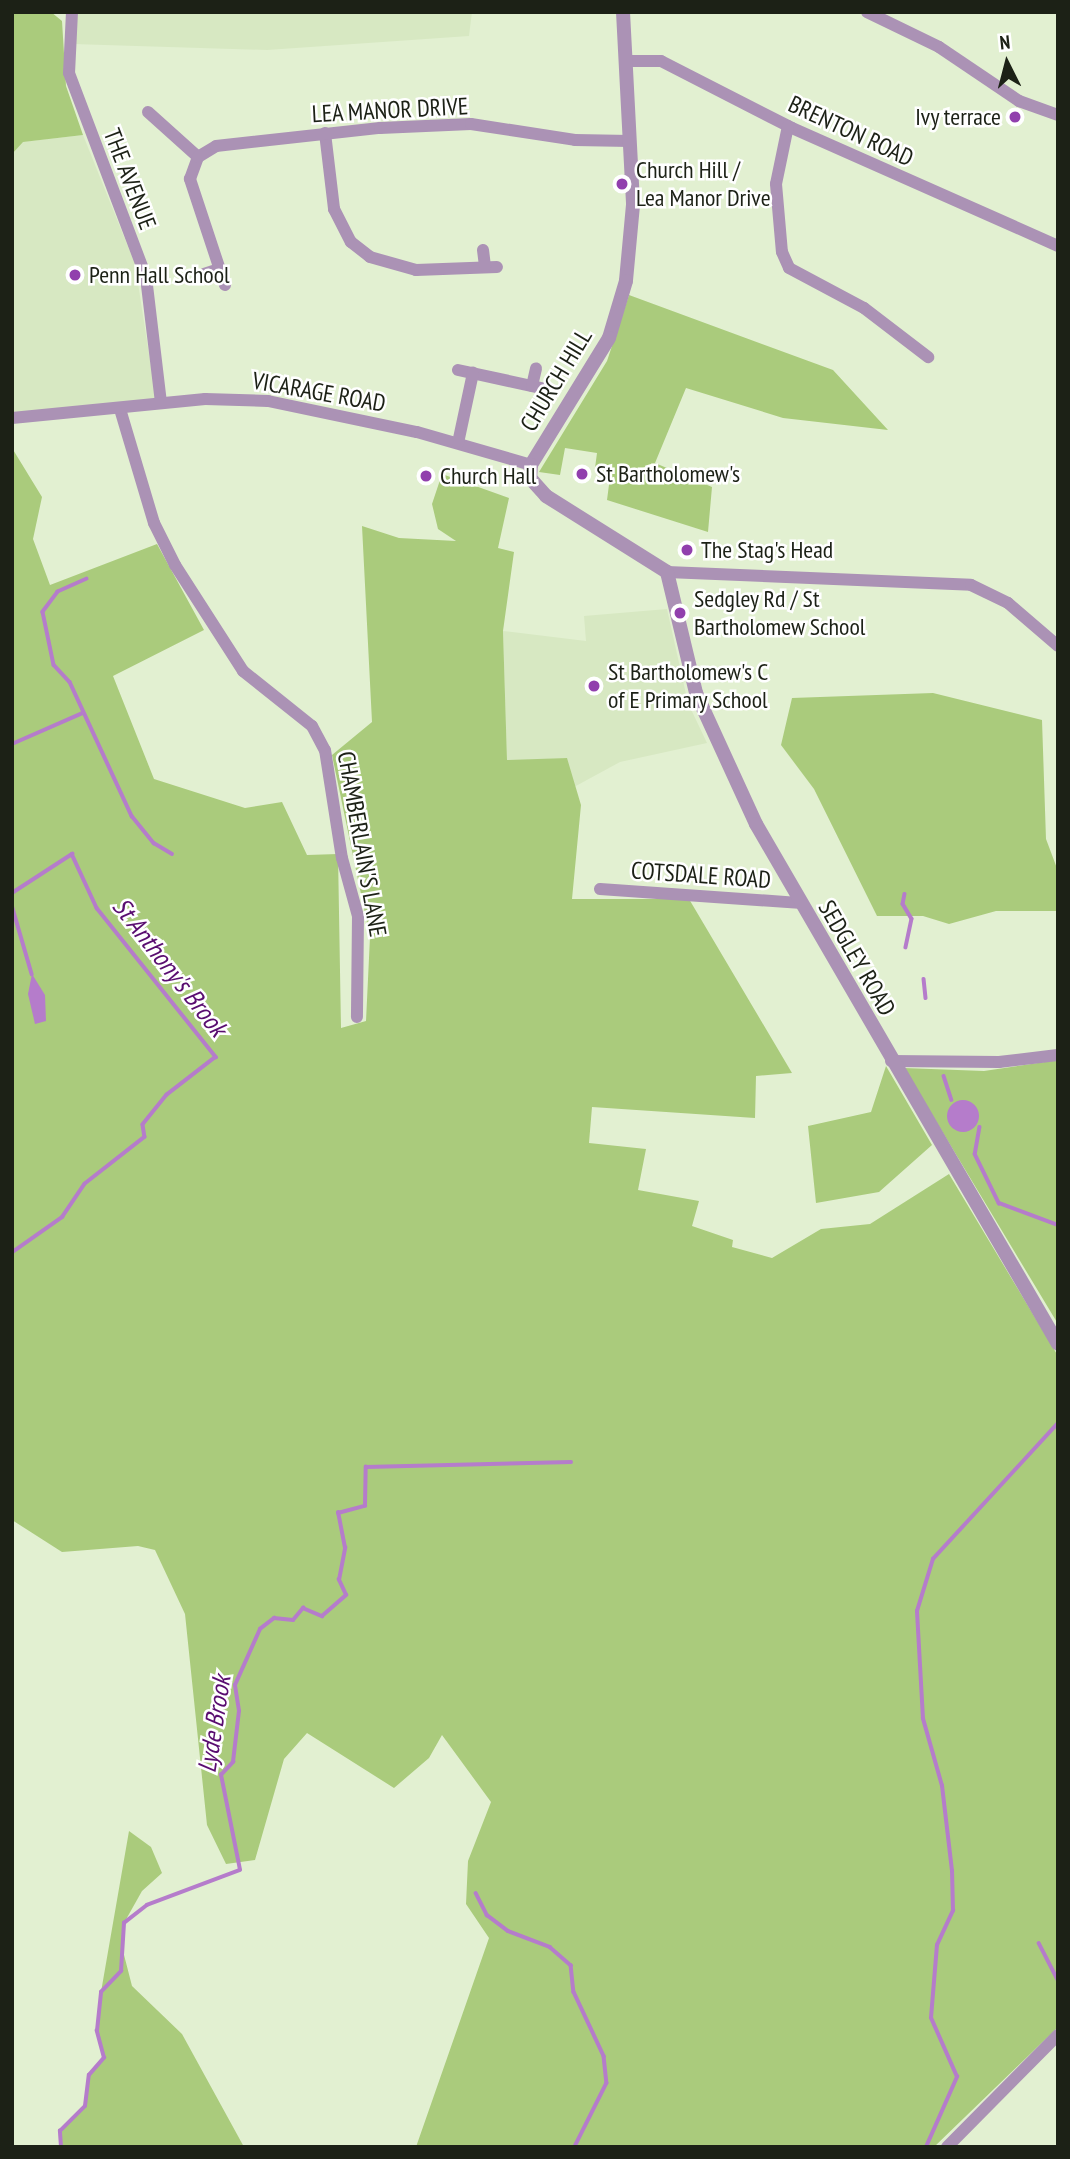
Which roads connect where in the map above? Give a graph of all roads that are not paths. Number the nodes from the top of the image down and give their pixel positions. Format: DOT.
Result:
graph roads {
  1 [pos="72,12"];
  2 [pos="623,12"];
  3 [pos="871,13"];
  4 [pos="627,61"];
  5 [pos="148,113"];
  6 [pos="1058,115"];
  7 [pos="788,126"];
  8 [pos="325,133"];
  9 [pos="630,141"];
  10 [pos="198,157"];
  11 [pos="1058,246"];
  12 [pos="483,250"];
  13 [pos="219,269"];
  14 [pos="204,274"];
  15 [pos="225,285"];
  16 [pos="928,357"];
  17 [pos="536,368"];
  18 [pos="458,370"];
  19 [pos="473,373"];
  20 [pos="532,386"];
  21 [pos="546,389"];
  22 [pos="161,403"];
  23 [pos="120,409"];
  24 [pos="12,418"];
  25 [pos="458,443"];
  26 [pos="530,472"];
  27 [pos="667,572"];
  28 [pos="1058,646"];
  29 [pos="600,889"];
  30 [pos="799,903"];
  31 [pos="357,1017"];
  32 [pos="1058,1055"];
  33 [pos="891,1061"];
  34 [pos="1058,1344"];
  35 [pos="1058,2035"];
  36 [pos="947,2147"];
  1 -- 22 [label="street, THE AVENUE"];
  2 -- 4 [label="street, CHURCH HILL"];
  3 -- 6 [label="street"];
  4 -- 7 [label="street, BRENTON ROAD"];
  4 -- 9 [label="street, CHURCH HILL"];
  5 -- 10 [label="street"];
  7 -- 11 [label="street, BRENTON ROAD"];
  7 -- 16 [label="street"];
  8 -- 9 [label="street, LEA MANOR DRIVE"];
  8 -- 10 [label="street, LEA MANOR DRIVE"];
  8 -- 12 [label="street"];
  9 -- 26 [label="street, CHURCH HILL"];
  10 -- 13 [label="street"];
  13 -- 14 [label="street"];
  13 -- 15 [label="street"];
  17 -- 20 [label="street"];
  18 -- 19 [label="street"];
  19 -- 20 [label="street"];
  19 -- 25 [label="street"];
  20 -- 21 [label="street"];
  22 -- 23 [label="street, VICARAGE ROAD"];
  22 -- 25 [label="street, VICARAGE ROAD"];
  23 -- 24 [label="street, VICARAGE ROAD"];
  23 -- 31 [label="street, CHAMBERLAIN'S LANE"];
  25 -- 26 [label="street, VICARAGE ROAD"];
  26 -- 27 [label="street"];
  27 -- 28 [label="street"];
  27 -- 30 [label="street, SEDGLEY ROAD"];
  29 -- 30 [label="street, COTSDALE ROAD"];
  30 -- 33 [label="street, SEDGLEY ROAD"];
  32 -- 33 [label="street"];
  33 -- 34 [label="street, SEDGLEY ROAD"];
  35 -- 36 [label="street"];
}
